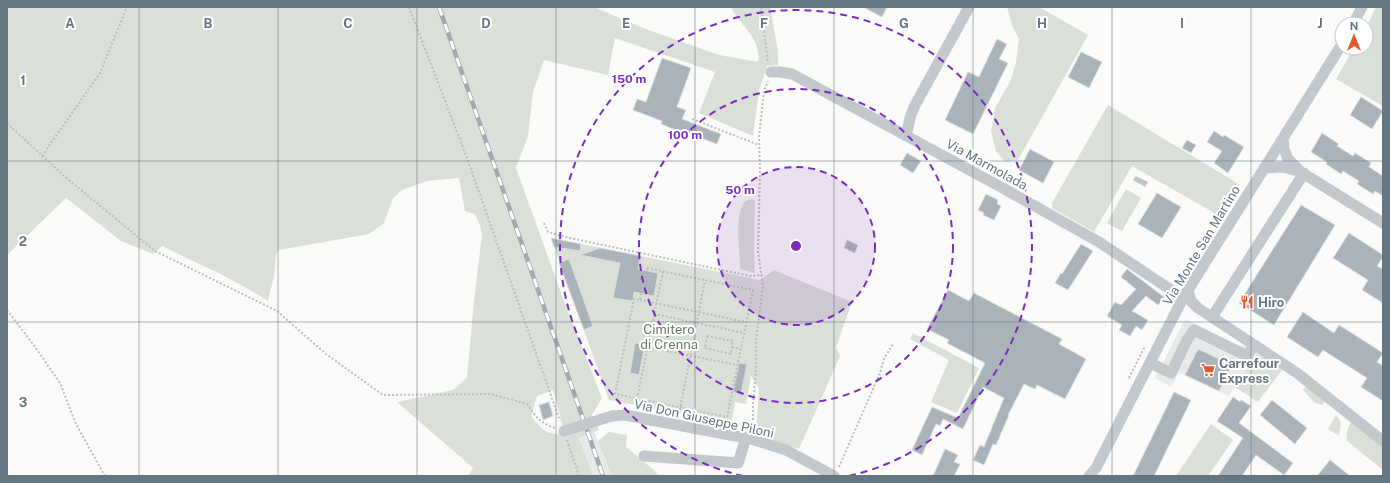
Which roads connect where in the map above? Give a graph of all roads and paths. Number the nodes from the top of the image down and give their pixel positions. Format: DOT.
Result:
graph roads {
  1 [pos="127,7"];
  2 [pos="409,7"];
  3 [pos="761,7"];
  4 [pos="969,7"];
  5 [pos="1362,7"];
  6 [pos="1357,16"];
  7 [pos="1335,56"];
  8 [pos="771,72"];
  9 [pos="692,119"];
  10 [pos="7,123"];
  11 [pos="906,136"];
  12 [pos="1283,139"];
  13 [pos="759,145"];
  14 [pos="42,156"];
  15 [pos="1264,168"];
  16 [pos="1303,173"];
  17 [pos="544,223"];
  18 [pos="1383,223"];
  19 [pos="663,271"];
  20 [pos="762,275"];
  21 [pos="706,280"];
  22 [pos="1183,298"];
  23 [pos="640,300"];
  24 [pos="656,304"];
  25 [pos="1198,308"];
  26 [pos="7,310"];
  27 [pos="699,313"];
  28 [pos="654,314"];
  29 [pos="1212,317"];
  30 [pos="746,322"];
  31 [pos="697,323"];
  32 [pos="744,333"];
  33 [pos="893,344"];
  34 [pos="1254,345"];
  35 [pos="647,347"];
  36 [pos="732,347"];
  37 [pos="741,349"];
  38 [pos="690,356"];
  39 [pos="1150,363"];
  40 [pos="737,365"];
  41 [pos="637,398"];
  42 [pos="680,408"];
  43 [pos="676,425"];
  44 [pos="564,431"];
  45 [pos="748,439"];
  46 [pos="1383,441"];
  47 [pos="644,456"];
  48 [pos="836,472"];
  49 [pos="1094,473"];
  50 [pos="106,476"];
  51 [pos="579,476"];
  1 -- 14 [label="path"];
  2 -- 44 [label="path"];
  3 -- 8 [label="path"];
  4 -- 11 [label="street"];
  5 -- 6 [label="street"];
  7 -- 12 [label="street, Via Monte San Martino"];
  8 -- 11 [label="street, Via Marmolada"];
  8 -- 13 [label="path"];
  9 -- 13 [label="path"];
  10 -- 14 [label="path"];
  11 -- 22 [label="street, Via Marmolada"];
  12 -- 15 [label="street, Via Monte San Martino"];
  12 -- 16 [label="street"];
  13 -- 20 [label="path"];
  14 -- 44 [label="path"];
  15 -- 16 [label="street"];
  15 -- 22 [label="street, Via Monte San Martino"];
  16 -- 18 [label="street"];
  16 -- 29 [label="street"];
  17 -- 20 [label="path"];
  19 -- 21 [label="path"];
  19 -- 23 [label="path"];
  19 -- 24 [label="path"];
  20 -- 45 [label="path"];
  21 -- 27 [label="path"];
  21 -- 30 [label="path"];
  22 -- 25 [label="street"];
  22 -- 25 [label="street"];
  22 -- 39 [label="street, Via Monte San Martino"];
  23 -- 24 [label="path"];
  23 -- 41 [label="path"];
  24 -- 27 [label="path"];
  24 -- 28 [label="path"];
  25 -- 29 [label="street"];
  26 -- 50 [label="path"];
  27 -- 30 [label="path"];
  27 -- 31 [label="path"];
  28 -- 31 [label="path"];
  28 -- 35 [label="path"];
  29 -- 34 [label="street"];
  30 -- 32 [label="path"];
  31 -- 32 [label="path"];
  31 -- 38 [label="path"];
  32 -- 37 [label="path"];
  33 -- 48 [label="path"];
  34 -- 39 [label="street"];
  34 -- 46 [label="street"];
  35 -- 38 [label="path"];
  35 -- 41 [label="path"];
  36 -- 36 [label="path"];
  36 -- 37 [label="path"];
  37 -- 40 [label="path"];
  38 -- 40 [label="path"];
  38 -- 42 [label="path"];
  39 -- 49 [label="street, Via Monte San Martino"];
  40 -- 42 [label="path"];
  41 -- 42 [label="path"];
  42 -- 43 [label="path"];
  43 -- 44 [label="street, Via Don Giuseppe Piloni, bridge"];
  43 -- 45 [label="street, Via Don Giuseppe Piloni"];
  44 -- 51 [label="path"];
  45 -- 47 [label="street"];
  45 -- 48 [label="street, Via Don Giuseppe Piloni"];
}
